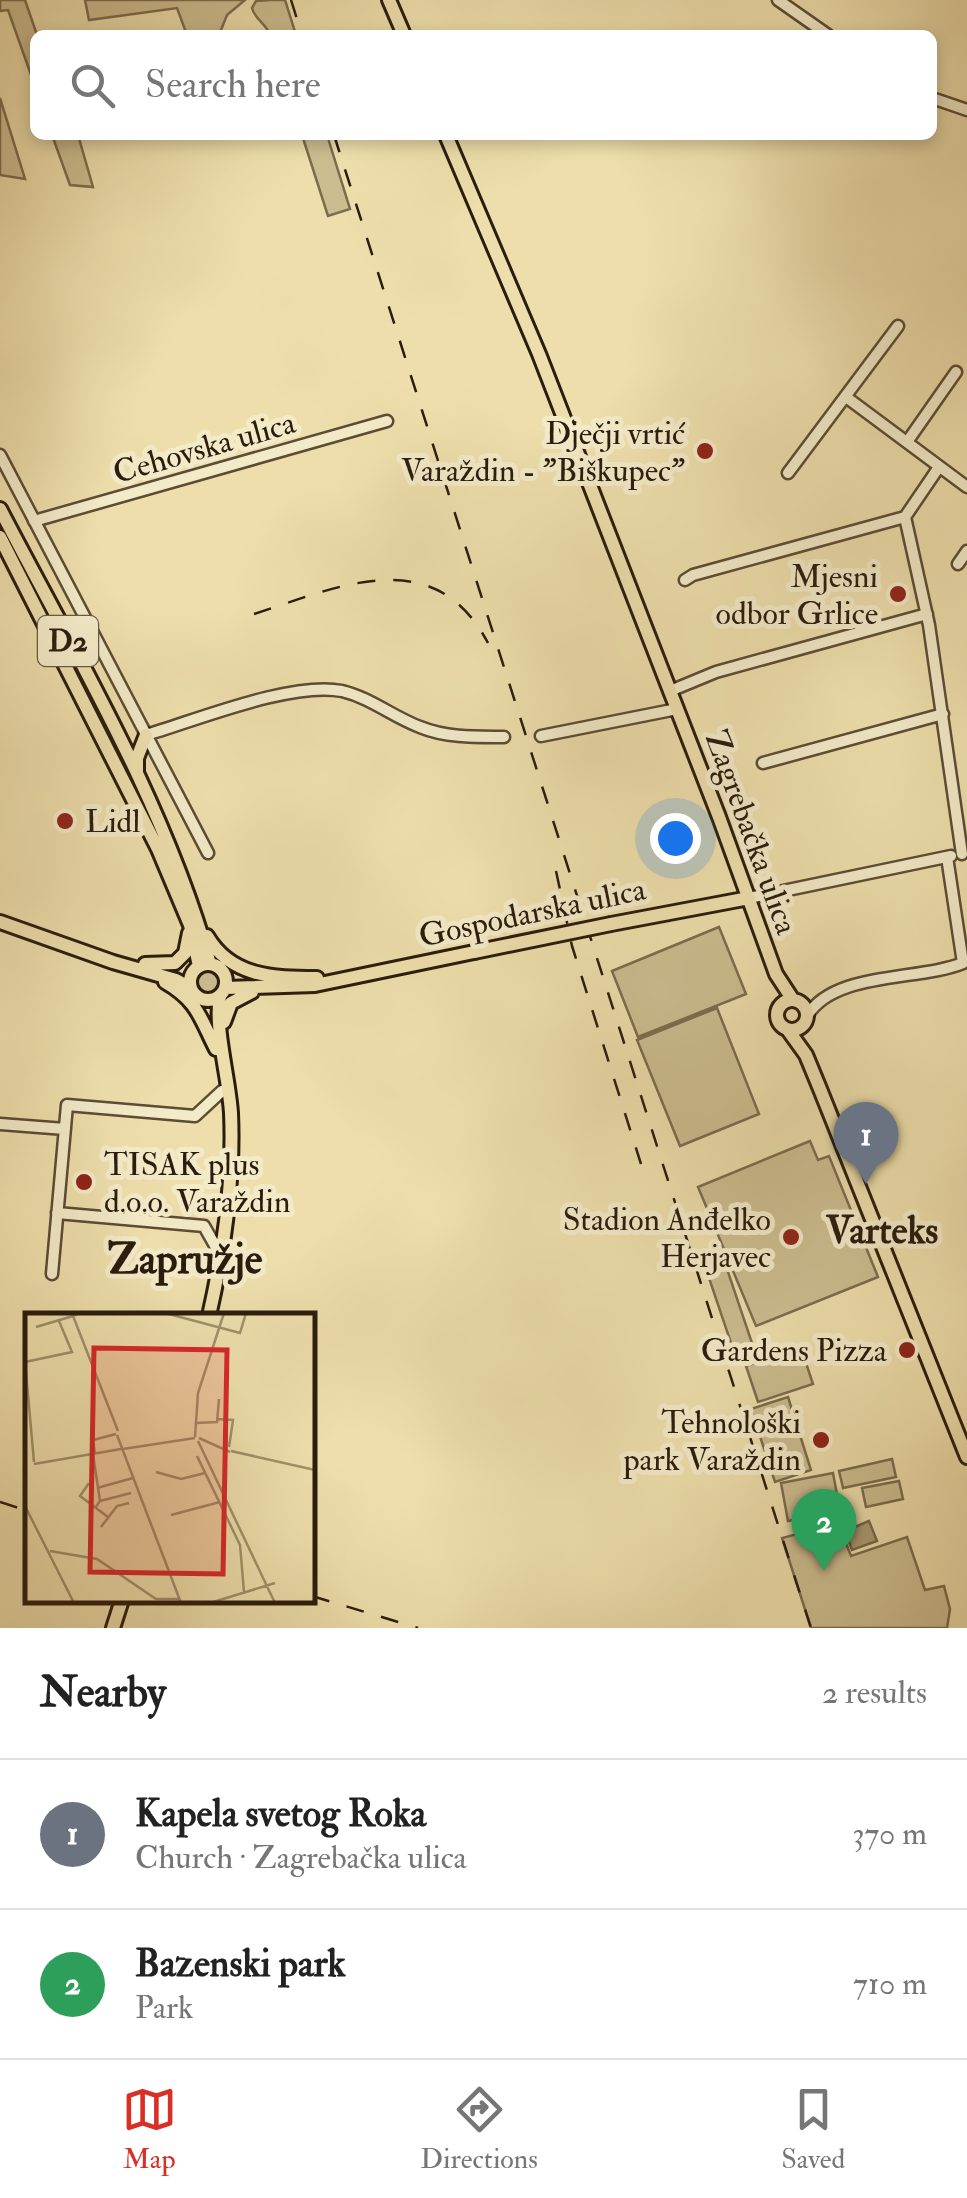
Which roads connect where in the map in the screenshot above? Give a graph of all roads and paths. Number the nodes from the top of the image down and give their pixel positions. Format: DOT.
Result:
graph roads {
  1 [pos="388,0"];
  2 [pos="778,0"];
  3 [pos="402,30"];
  4 [pos="821,30"];
  5 [pos="937,100"];
  6 [pos="967,110"];
  7 [pos="448,140"];
  8 [pos="898,326"];
  9 [pos="956,372"];
  10 [pos="846,398"];
  11 [pos="387,421"];
  12 [pos="906,442"];
  13 [pos="0,455"];
  14 [pos="940,467"];
  15 [pos="788,473"];
  16 [pos="967,487"];
  17 [pos="0,508"];
  18 [pos="905,517"];
  19 [pos="34,521"];
  20 [pos="0,537"];
  21 [pos="967,551"];
  22 [pos="958,564"];
  23 [pos="685,580"];
  24 [pos="927,614"];
  25 [pos="670,691"];
  26 [pos="677,709"];
  27 [pos="943,714"];
  28 [pos="146,735"];
  29 [pos="541,736"];
  30 [pos="504,737"];
  31 [pos="763,763"];
  32 [pos="137,773"];
  33 [pos="965,853"];
  34 [pos="208,854"];
  35 [pos="947,857"];
  36 [pos="749,898"];
  37 [pos="0,921"];
  38 [pos="194,923"];
  39 [pos="113,962"];
  40 [pos="965,963"];
  41 [pos="135,968"];
  42 [pos="200,968"];
  43 [pos="223,972"];
  44 [pos="776,974"];
  45 [pos="310,978"];
  46 [pos="334,980"];
  47 [pos="190,988"];
  48 [pos="268,988"];
  49 [pos="217,995"];
  50 [pos="796,1002"];
  51 [pos="822,1002"];
  52 [pos="779,1008"];
  53 [pos="805,1021"];
  54 [pos="788,1030"];
  55 [pos="220,1044"];
  56 [pos="806,1055"];
  57 [pos="222,1091"];
  58 [pos="0,1124"];
  59 [pos="65,1129"];
  60 [pos="229,1170"];
  61 [pos="57,1213"];
  62 [pos="221,1256"];
  63 [pos="52,1274"];
  64 [pos="210,1313"];
  65 [pos="967,1457"];
  66 [pos="121,1603"];
  67 [pos="112,1628"];
  1 -- 3 [label="main road"];
  2 -- 4 [label="street"];
  5 -- 6 [label="street"];
  7 -- 25 [label="main road, Zagrebačka ulica"];
  8 -- 10 [label="street"];
  9 -- 12 [label="street"];
  10 -- 12 [label="street"];
  10 -- 15 [label="street"];
  11 -- 19 [label="street, Cehovska ulica"];
  12 -- 14 [label="street"];
  13 -- 19 [label="street"];
  14 -- 16 [label="street"];
  14 -- 18 [label="street"];
  17 -- 32 [label="main road, D2"];
  18 -- 23 [label="street"];
  18 -- 24 [label="street"];
  19 -- 28 [label="street"];
  20 -- 38 [label="main road, D2"];
  21 -- 22 [label="street"];
  24 -- 25 [label="street"];
  24 -- 27 [label="street"];
  25 -- 26 [label="main road, Zagrebačka ulica"];
  26 -- 29 [label="street, Zagrebačka ulica"];
  26 -- 36 [label="main road, Zagrebačka ulica"];
  27 -- 31 [label="street"];
  27 -- 33 [label="street"];
  28 -- 30 [label="street"];
  28 -- 32 [label="main road"];
  28 -- 34 [label="street"];
  32 -- 38 [label="main road, D2"];
  33 -- 35 [label="street, Gospodarska ulica"];
  35 -- 36 [label="street, Gospodarska ulica"];
  35 -- 40 [label="street"];
  36 -- 44 [label="main road, Zagrebačka ulica"];
  36 -- 46 [label="main road, Gospodarska ulica, bridge"];
  37 -- 39 [label="main road"];
  38 -- 39 [label="main road"];
  38 -- 42 [label="main road, D2"];
  38 -- 45 [label="main road"];
  39 -- 41 [label="main road"];
  39 -- 55 [label="main road"];
  40 -- 51 [label="street"];
  41 -- 42 [label="main road"];
  41 -- 47 [label="main road"];
  42 -- 43 [label="main road"];
  42 -- 47 [label="main road, D2"];
  43 -- 45 [label="main road"];
  43 -- 49 [label="main road"];
  44 -- 50 [label="main road, Zagrebačka ulica"];
  44 -- 52 [label="main road, Zagrebačka ulica"];
  45 -- 46 [label="main road"];
  46 -- 48 [label="main road, Gospodarska ulica"];
  47 -- 49 [label="main road"];
  48 -- 49 [label="main road, Gospodarska ulica"];
  48 -- 55 [label="main road"];
  49 -- 55 [label="main road"];
  50 -- 51 [label="street"];
  50 -- 52 [label="main road"];
  50 -- 53 [label="main road, Zagrebačka ulica"];
  51 -- 53 [label="street"];
  52 -- 54 [label="main road, Zagrebačka ulica"];
  53 -- 54 [label="main road"];
  53 -- 56 [label="main road, Zagrebačka ulica"];
  54 -- 56 [label="main road, Zagrebačka ulica"];
  55 -- 57 [label="main road"];
  55 -- 60 [label="main road"];
  56 -- 65 [label="main road, Zagrebačka ulica"];
  57 -- 59 [label="street"];
  57 -- 60 [label="main road"];
  58 -- 59 [label="street"];
  59 -- 61 [label="street"];
  60 -- 62 [label="main road"];
  61 -- 62 [label="street"];
  61 -- 63 [label="street"];
  62 -- 64 [label="main road"];
  66 -- 67 [label="main road"];
}
